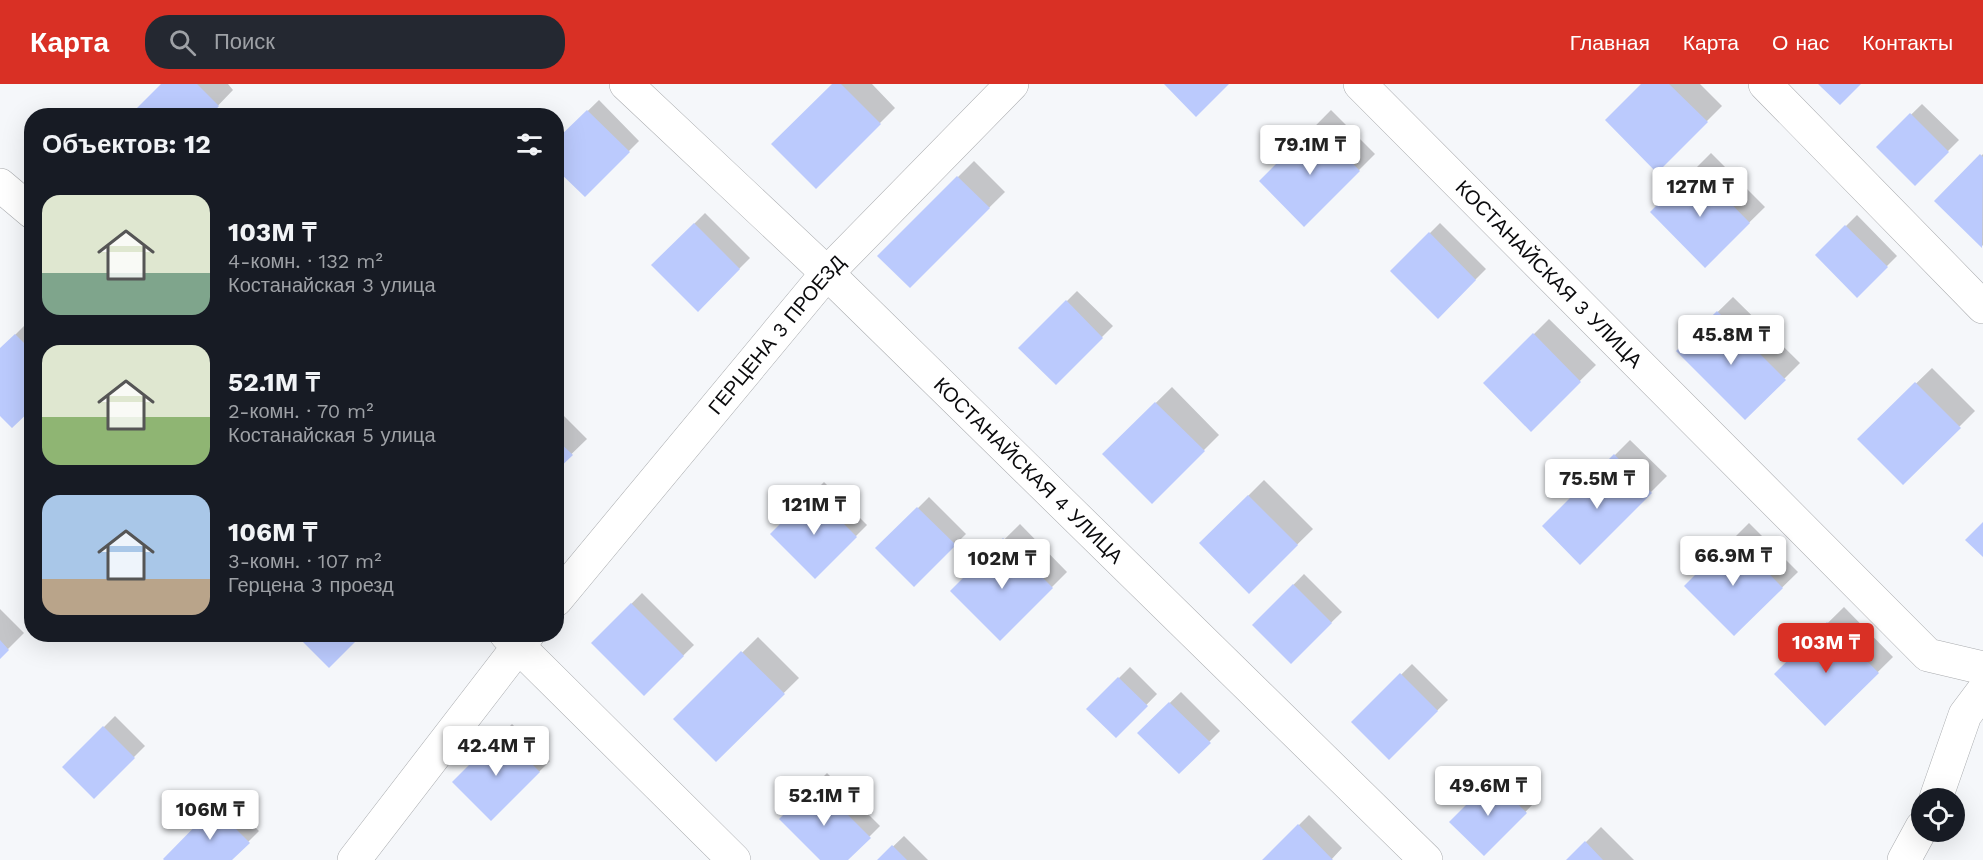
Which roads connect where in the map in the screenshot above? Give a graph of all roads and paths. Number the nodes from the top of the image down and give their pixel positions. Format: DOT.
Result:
graph roads {
  1 [pos="626,84"];
  2 [pos="1012,84"];
  3 [pos="1360,84"];
  4 [pos="1765,84"];
  5 [pos="0,185"];
  6 [pos="24,205"];
  7 [pos="827,273"];
  8 [pos="1983,308"];
  9 [pos="564,590"];
  10 [pos="514,642"];
  11 [pos="521,642"];
  12 [pos="1983,668"];
  13 [pos="1983,692"];
  14 [pos="1939,788"];
  15 [pos="1914,842"];
  16 [pos="354,860"];
  17 [pos="734,860"];
  18 [pos="1426,860"];
  19 [pos="1904,860"];
  1 -- 7 [label="street, КОСТАНАЙСКАЯ 4 УЛИЦА"];
  2 -- 7 [label="street, ГЕРЦЕНА 3 ПРОЕЗД"];
  3 -- 12 [label="street, КОСТАНАЙСКАЯ 3 УЛИЦА"];
  4 -- 8 [label="street"];
  5 -- 6 [label="street"];
  7 -- 9 [label="street, ГЕРЦЕНА 3 ПРОЕЗД"];
  7 -- 18 [label="street, КОСТАНАЙСКАЯ 4 УЛИЦА"];
  10 -- 16 [label="street"];
  11 -- 17 [label="street"];
  13 -- 14 [label="street"];
  15 -- 19 [label="street"];
}
